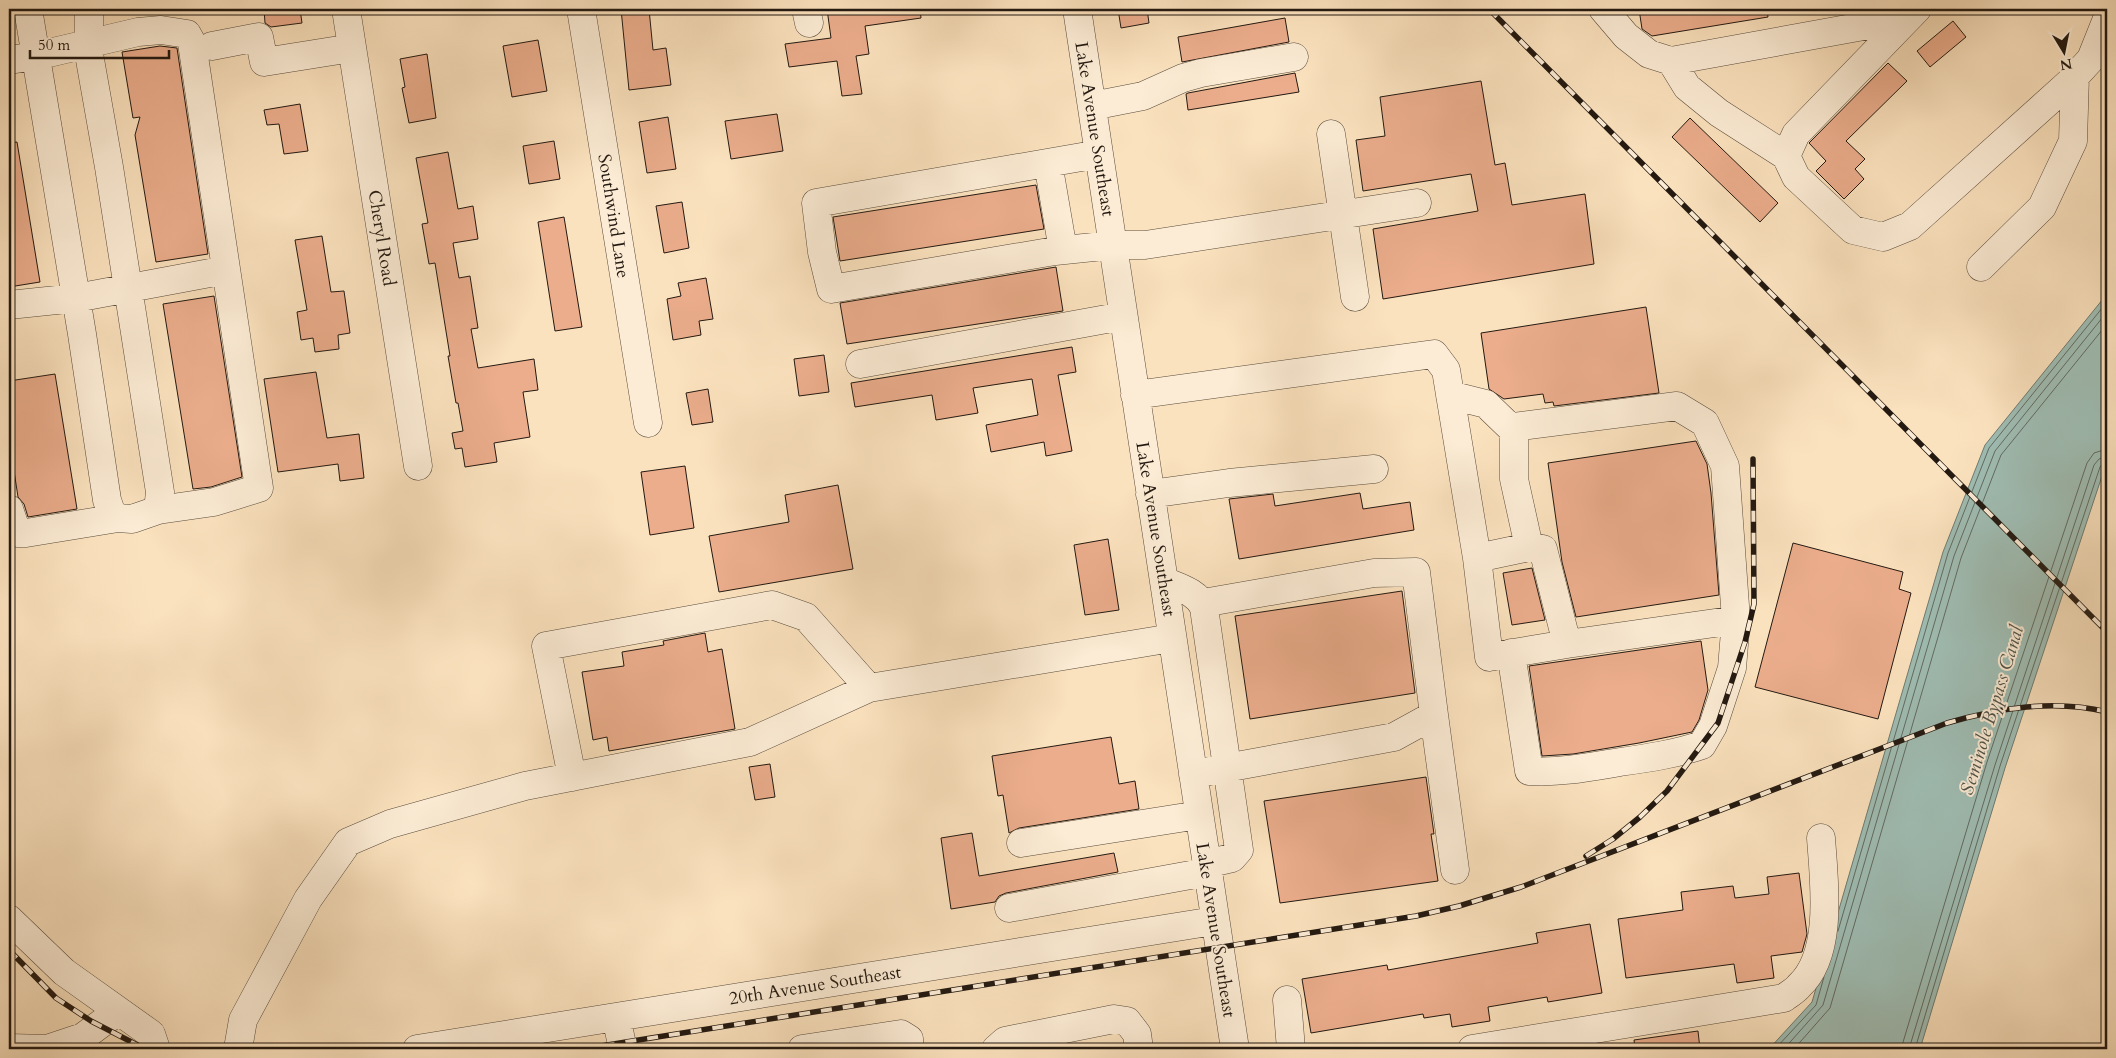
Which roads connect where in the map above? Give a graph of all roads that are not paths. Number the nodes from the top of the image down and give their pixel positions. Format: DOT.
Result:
graph roads {
  1 [pos="28,9"];
  2 [pos="89,9"];
  3 [pos="346,9"];
  4 [pos="580,9"];
  5 [pos="1077,9"];
  6 [pos="1603,9"];
  7 [pos="1916,9"];
  8 [pos="2107,19"];
  9 [pos="89,42"];
  10 [pos="212,46"];
  11 [pos="352,48"];
  12 [pos="36,56"];
  13 [pos="1294,57"];
  14 [pos="9,60"];
  15 [pos="1671,61"];
  16 [pos="2076,76"];
  17 [pos="1092,106"];
  18 [pos="1331,134"];
  19 [pos="1099,154"];
  20 [pos="1786,156"];
  21 [pos="1048,163"];
  22 [pos="1417,203"];
  23 [pos="1343,214"];
  24 [pos="1113,245"];
  25 [pos="1063,250"];
  26 [pos="1981,267"];
  27 [pos="226,270"];
  28 [pos="128,289"];
  29 [pos="1356,297"];
  30 [pos="76,298"];
  31 [pos="9,305"];
  32 [pos="1124,316"];
  33 [pos="860,364"];
  34 [pos="1135,395"];
  35 [pos="1450,395"];
  36 [pos="648,423"];
  37 [pos="1514,431"];
  38 [pos="418,466"];
  39 [pos="1374,469"];
  40 [pos="1150,494"];
  41 [pos="9,509"];
  42 [pos="158,510"];
  43 [pos="118,518"];
  44 [pos="1529,547"];
  45 [pos="1477,558"];
  46 [pos="1164,582"];
  47 [pos="1203,603"];
  48 [pos="1736,620"];
  49 [pos="1172,638"];
  50 [pos="1567,644"];
  51 [pos="1511,653"];
  52 [pos="1212,671"];
  53 [pos="1178,676"];
  54 [pos="869,688"];
  55 [pos="1434,715"];
  56 [pos="1226,767"];
  57 [pos="1192,774"];
  58 [pos="572,777"];
  59 [pos="1198,815"];
  60 [pos="1821,838"];
  61 [pos="1021,843"];
  62 [pos="1207,868"];
  63 [pos="1455,870"];
  64 [pos="1009,908"];
  65 [pos="9,919"];
  66 [pos="1214,920"];
  67 [pos="1287,1000"];
  68 [pos="118,1010"];
  69 [pos="616,1017"];
  70 [pos="1562,1042"];
  71 [pos="9,1048"];
  72 [pos="156,1049"];
  73 [pos="238,1049"];
  74 [pos="416,1049"];
  75 [pos="623,1049"];
  76 [pos="802,1049"];
  77 [pos="910,1049"];
  78 [pos="996,1049"];
  79 [pos="1139,1049"];
  80 [pos="1235,1049"];
  81 [pos="1291,1049"];
  82 [pos="1472,1049"];
  1 -- 12 [label="street"];
  2 -- 9 [label="street"];
  3 -- 11 [label="street, Cheryl Road"];
  4 -- 36 [label="street, Southwind Lane"];
  5 -- 17 [label="street, Lake Avenue Southeast"];
  6 -- 15 [label="street"];
  7 -- 15 [label="street"];
  7 -- 20 [label="street"];
  8 -- 16 [label="street"];
  9 -- 12 [label="street"];
  9 -- 27 [label="street"];
  9 -- 28 [label="street"];
  10 -- 11 [label="street"];
  11 -- 38 [label="street, Cheryl Road"];
  12 -- 14 [label="street"];
  12 -- 30 [label="street"];
  13 -- 17 [label="street"];
  15 -- 20 [label="street"];
  16 -- 20 [label="street"];
  16 -- 26 [label="street"];
  17 -- 19 [label="street, Lake Avenue Southeast"];
  18 -- 23 [label="street"];
  19 -- 21 [label="street"];
  19 -- 24 [label="street, Lake Avenue Southeast"];
  21 -- 25 [label="street"];
  21 -- 25 [label="street"];
  22 -- 23 [label="street"];
  23 -- 24 [label="street"];
  23 -- 29 [label="street"];
  24 -- 25 [label="street"];
  24 -- 32 [label="street, Lake Avenue Southeast"];
  27 -- 28 [label="street"];
  27 -- 42 [label="street"];
  28 -- 30 [label="street"];
  28 -- 42 [label="street"];
  30 -- 31 [label="street"];
  30 -- 43 [label="street"];
  32 -- 33 [label="street"];
  32 -- 34 [label="street, Lake Avenue Southeast"];
  34 -- 35 [label="street"];
  34 -- 40 [label="street, Lake Avenue Southeast"];
  35 -- 37 [label="street"];
  35 -- 45 [label="street"];
  37 -- 44 [label="street"];
  37 -- 48 [label="street"];
  39 -- 40 [label="street"];
  40 -- 46 [label="street, Lake Avenue Southeast"];
  41 -- 43 [label="street"];
  42 -- 43 [label="street"];
  44 -- 45 [label="street"];
  44 -- 50 [label="street"];
  45 -- 51 [label="street"];
  46 -- 47 [label="street"];
  46 -- 49 [label="street, Lake Avenue Southeast"];
  47 -- 52 [label="street"];
  47 -- 55 [label="street"];
  48 -- 50 [label="street"];
  48 -- 51 [label="street"];
  49 -- 53 [label="street, Lake Avenue Southeast"];
  49 -- 54 [label="street"];
  50 -- 51 [label="street"];
  52 -- 53 [label="street"];
  52 -- 56 [label="street"];
  53 -- 57 [label="street, Lake Avenue Southeast"];
  54 -- 58 [label="street"];
  54 -- 58 [label="street"];
  55 -- 56 [label="street"];
  55 -- 63 [label="street"];
  56 -- 57 [label="street"];
  56 -- 62 [label="street"];
  57 -- 59 [label="street, Lake Avenue Southeast"];
  58 -- 73 [label="street"];
  59 -- 61 [label="street"];
  59 -- 62 [label="street, Lake Avenue Southeast"];
  60 -- 70 [label="street"];
  62 -- 64 [label="street"];
  62 -- 66 [label="street, Lake Avenue Southeast"];
  65 -- 68 [label="street"];
  66 -- 69 [label="street, 20th Avenue Southeast"];
  66 -- 80 [label="street, Lake Avenue Southeast"];
  67 -- 81 [label="street"];
  68 -- 71 [label="street"];
  68 -- 72 [label="street"];
  69 -- 74 [label="street, 20th Avenue Southeast"];
  69 -- 75 [label="street"];
  70 -- 82 [label="street"];
  76 -- 77 [label="street"];
  78 -- 79 [label="street"];
}
